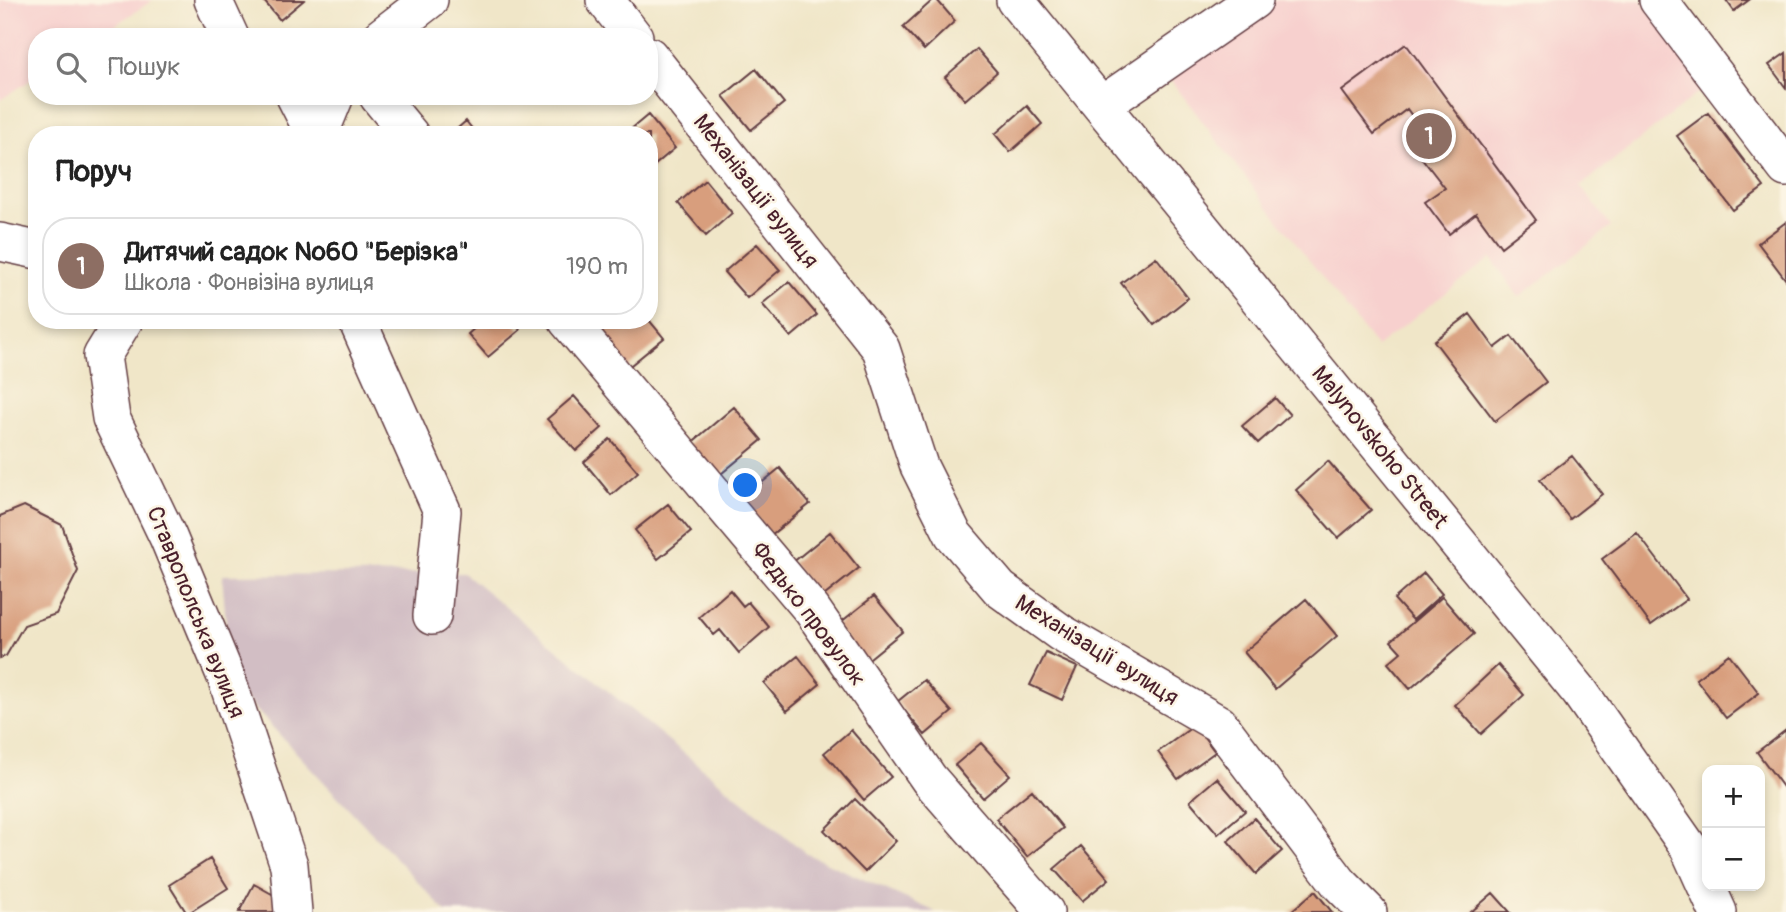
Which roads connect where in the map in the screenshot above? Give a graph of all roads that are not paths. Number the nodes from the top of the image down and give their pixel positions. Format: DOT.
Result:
graph roads {
  1 [pos="213,0"];
  2 [pos="429,0"];
  3 [pos="605,0"];
  4 [pos="1015,0"];
  5 [pos="1254,0"];
  6 [pos="1658,0"];
  7 [pos="226,28"];
  8 [pos="393,28"];
  9 [pos="627,28"];
  10 [pos="658,67"];
  11 [pos="300,105"];
  12 [pos="331,105"];
  13 [pos="385,105"];
  14 [pos="1102,105"];
  15 [pos="312,126"];
  16 [pos="321,126"];
  17 [pos="403,126"];
  18 [pos="1786,168"];
  19 [pos="0,242"];
  20 [pos="28,248"];
  21 [pos="118,329"];
  22 [pos="361,329"];
  23 [pos="575,329"];
  24 [pos="432,615"];
  25 [pos="293,912"];
  26 [pos="1045,912"];
  27 [pos="1367,912"];
  28 [pos="1718,912"];
  1 -- 7 [label="street"];
  2 -- 8 [label="street"];
  3 -- 9 [label="street"];
  4 -- 14 [label="street, Malynovskoho Street"];
  5 -- 14 [label="street"];
  6 -- 18 [label="street"];
  10 -- 27 [label="street, Механізації вулиця"];
  11 -- 15 [label="street"];
  12 -- 16 [label="street"];
  13 -- 17 [label="street"];
  14 -- 28 [label="street, Malynovskoho Street"];
  19 -- 20 [label="street"];
  21 -- 25 [label="street, Ставрополська вулиця"];
  22 -- 24 [label="street"];
  23 -- 26 [label="street, Федько провулок"];
}
